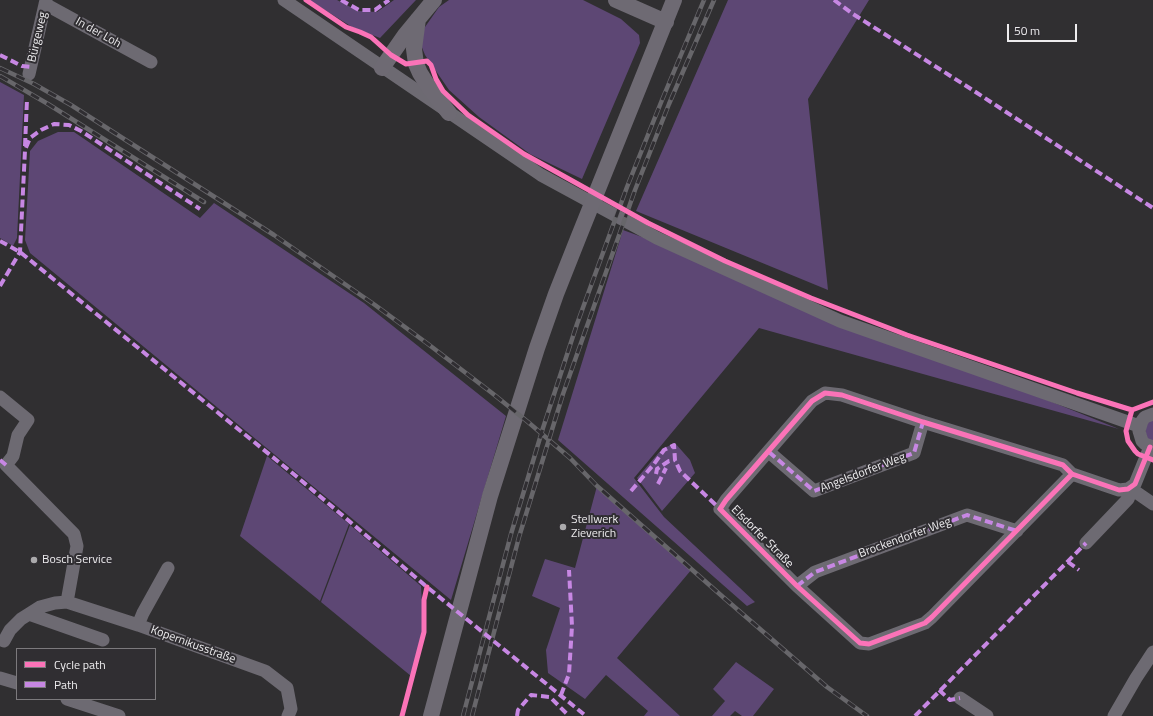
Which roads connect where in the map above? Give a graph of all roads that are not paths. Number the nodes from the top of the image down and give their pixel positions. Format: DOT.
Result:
graph roads {
  1 [pos="284,0"];
  2 [pos="434,0"];
  3 [pos="616,0"];
  4 [pos="674,0"];
  5 [pos="46,2"];
  6 [pos="418,19"];
  7 [pos="666,22"];
  8 [pos="151,62"];
  9 [pos="382,68"];
  10 [pos="29,74"];
  11 [pos="449,113"];
  12 [pos="0,397"];
  13 [pos="1153,414"];
  14 [pos="923,422"];
  15 [pos="1139,426"];
  16 [pos="1151,447"];
  17 [pos="769,452"];
  18 [pos="1072,474"];
  19 [pos="1130,488"];
  20 [pos="1153,504"];
  21 [pos="1017,531"];
  22 [pos="1086,543"];
  23 [pos="168,568"];
  24 [pos="798,586"];
  25 [pos="67,602"];
  26 [pos="29,614"];
  27 [pos="138,625"];
  28 [pos="103,640"];
  29 [pos="1,644"];
  30 [pos="1153,652"];
  31 [pos="0,678"];
  32 [pos="16,683"];
  33 [pos="960,698"];
  34 [pos="70,700"];
  35 [pos="120,716"];
  36 [pos="288,716"];
  37 [pos="431,716"];
  38 [pos="987,716"];
  39 [pos="1114,716"];
  1 -- 9 [label="street"];
  2 -- 6 [label="main road"];
  3 -- 7 [label="main road"];
  4 -- 7 [label="main road"];
  5 -- 8 [label="street, In der Loh"];
  5 -- 10 [label="street, Bürgeweg"];
  6 -- 9 [label="main road"];
  6 -- 11 [label="main road"];
  7 -- 37 [label="main road"];
  9 -- 11 [label="street"];
  11 -- 15 [label="street"];
  12 -- 25 [label="street"];
  13 -- 15 [label="street"];
  14 -- 17 [label="street, Elsdorfer Straße"];
  14 -- 17 [label="street, Angelsdorfer Weg"];
  14 -- 18 [label="street, Elsdorfer Straße"];
  15 -- 16 [label="street"];
  16 -- 19 [label="street"];
  17 -- 24 [label="street, Elsdorfer Straße"];
  18 -- 19 [label="street, Elsdorfer Straße"];
  18 -- 21 [label="street, Elsdorfer Straße"];
  19 -- 20 [label="street"];
  19 -- 22 [label="street"];
  21 -- 24 [label="street, Brockendorfer Weg"];
  21 -- 24 [label="street, Elsdorfer Straße"];
  23 -- 27 [label="street"];
  25 -- 26 [label="street, Kopernikusstraße"];
  25 -- 27 [label="street, Kopernikusstraße"];
  26 -- 28 [label="street"];
  26 -- 29 [label="street, Kopernikusstraße"];
  27 -- 36 [label="street, Kopernikusstraße"];
  30 -- 39 [label="street"];
  31 -- 32 [label="street"];
  33 -- 38 [label="street"];
  34 -- 35 [label="street"];
}
